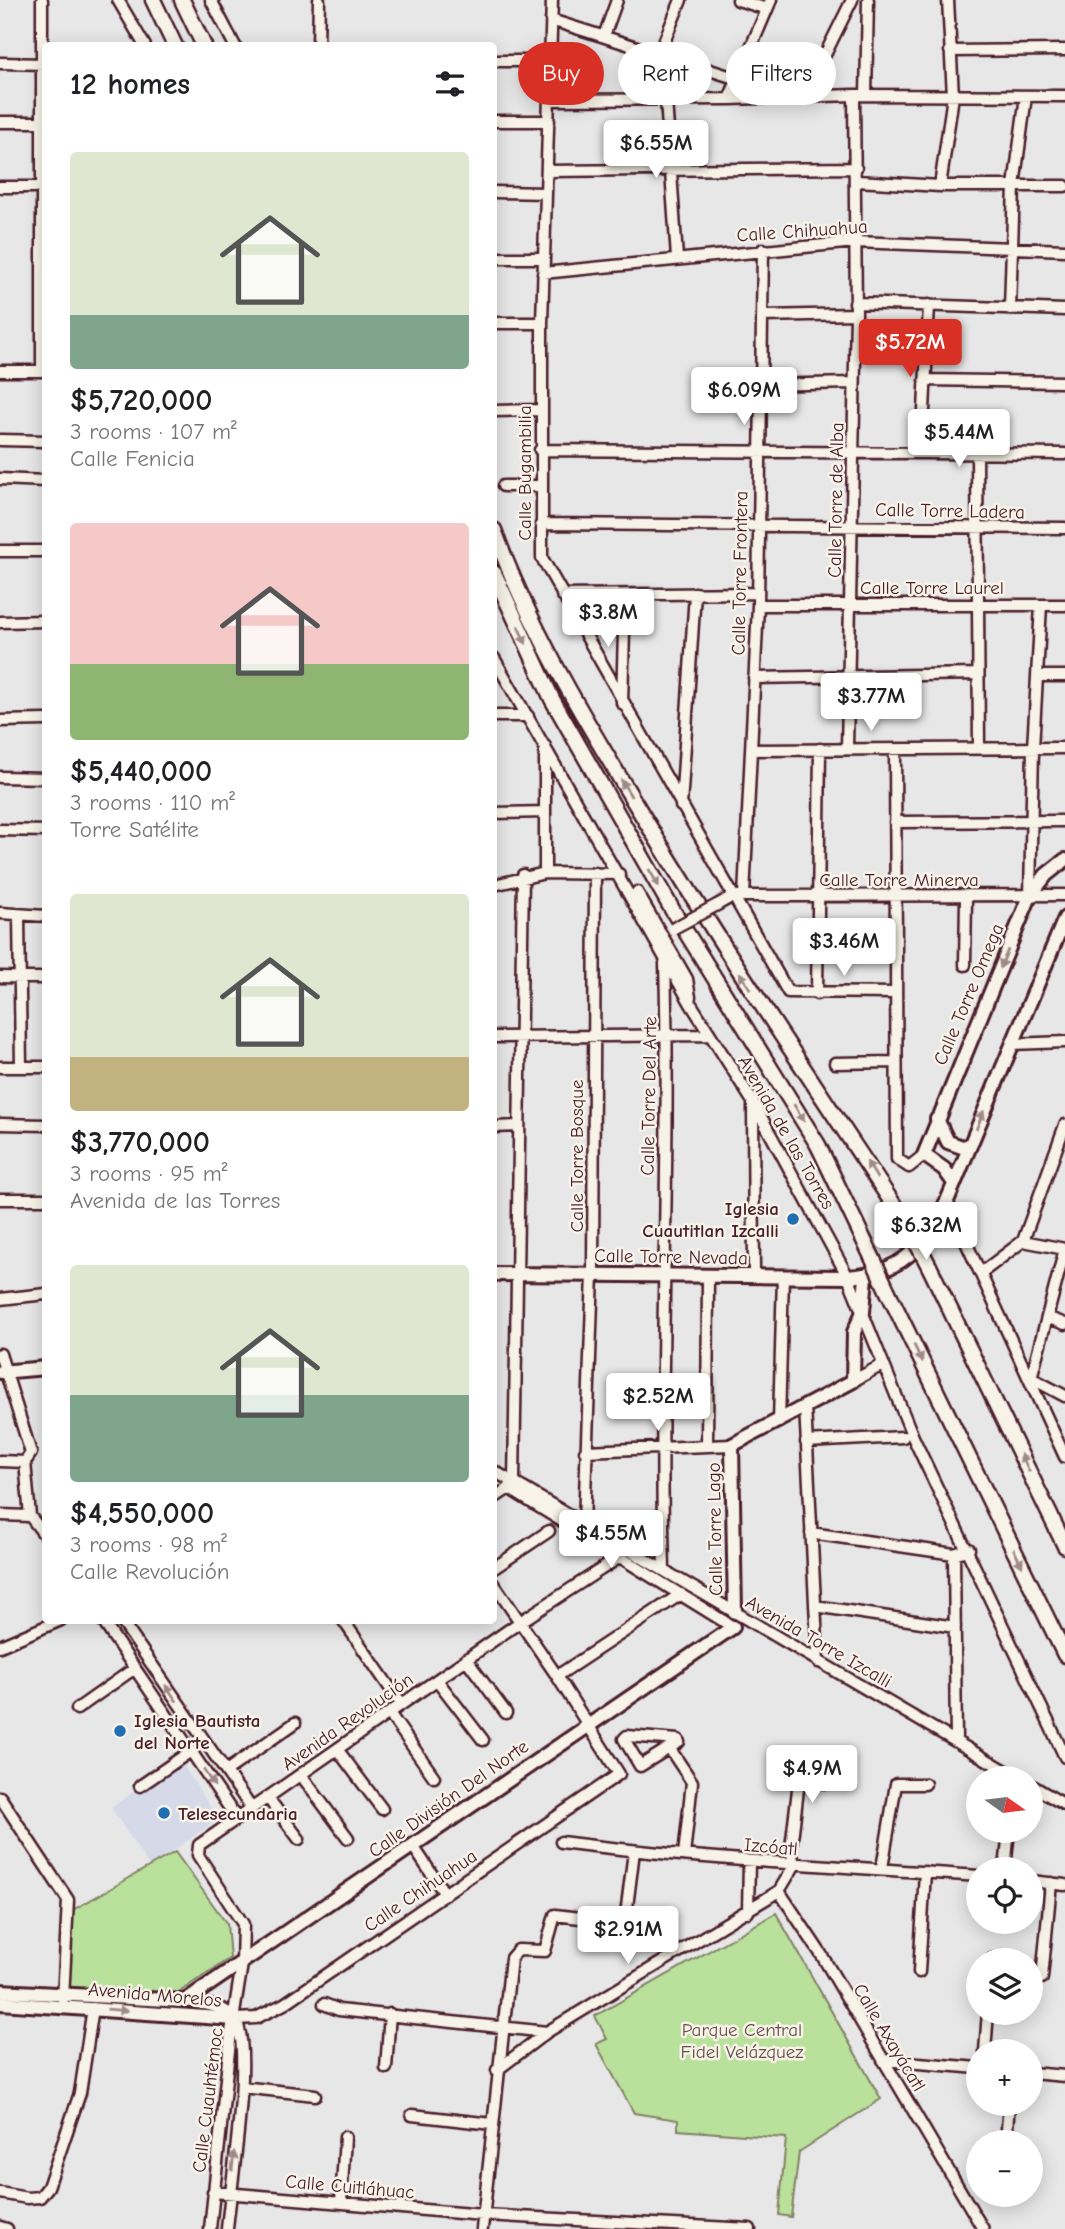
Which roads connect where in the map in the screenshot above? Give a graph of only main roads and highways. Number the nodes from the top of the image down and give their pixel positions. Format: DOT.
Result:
graph roads {
  1 [pos="153,0"];
  2 [pos="182,0"];
  3 [pos="173,42"];
  4 [pos="202,42"];
  5 [pos="497,537"];
  6 [pos="497,580"];
  7 [pos="1065,860"];
  8 [pos="1065,918"];
  9 [pos="936,1119"];
  10 [pos="970,1145"];
  11 [pos="954,1184"];
  12 [pos="497,1274"];
  13 [pos="866,1276"];
  14 [pos="42,1368"];
  15 [pos="3,1371"];
  16 [pos="1065,1546"];
  17 [pos="735,1612"];
  18 [pos="733,1627"];
  19 [pos="1065,1655"];
  20 [pos="0,1991"];
  21 [pos="63,2000"];
  22 [pos="186,2001"];
  23 [pos="0,2003"];
  24 [pos="235,2019"];
  1 -- 3 [label="highway"];
  2 -- 4 [label="highway"];
  16 -- 5 [label="highway, one-way, bridge"];
  6 -- 19 [label="highway, one-way, bridge"];
  7 -- 9 [label="main road, Calle Torre Omega, one-way"];
  10 -- 8 [label="main road, one-way"];
  9 -- 10 [label="main road"];
  9 -- 11 [label="main road, Calle Torre Omega"];
  10 -- 11 [label="main road"];
  11 -- 13 [label="main road, Calle Torre Nevada"];
  12 -- 13 [label="main road, Calle Torre Nevada"];
  13 -- 17 [label="main road, Calle Torre Lago"];
  14 -- 15 [label="main road"];
  18 -- 22 [label="main road, Calle División Del Norte"];
  20 -- 21 [label="main road, Avenida Morelos"];
  21 -- 22 [label="main road, Avenida Morelos"];
  21 -- 23 [label="main road, Avenida Morelos"];
  21 -- 24 [label="main road, Avenida Morelos, one-way"];
}
